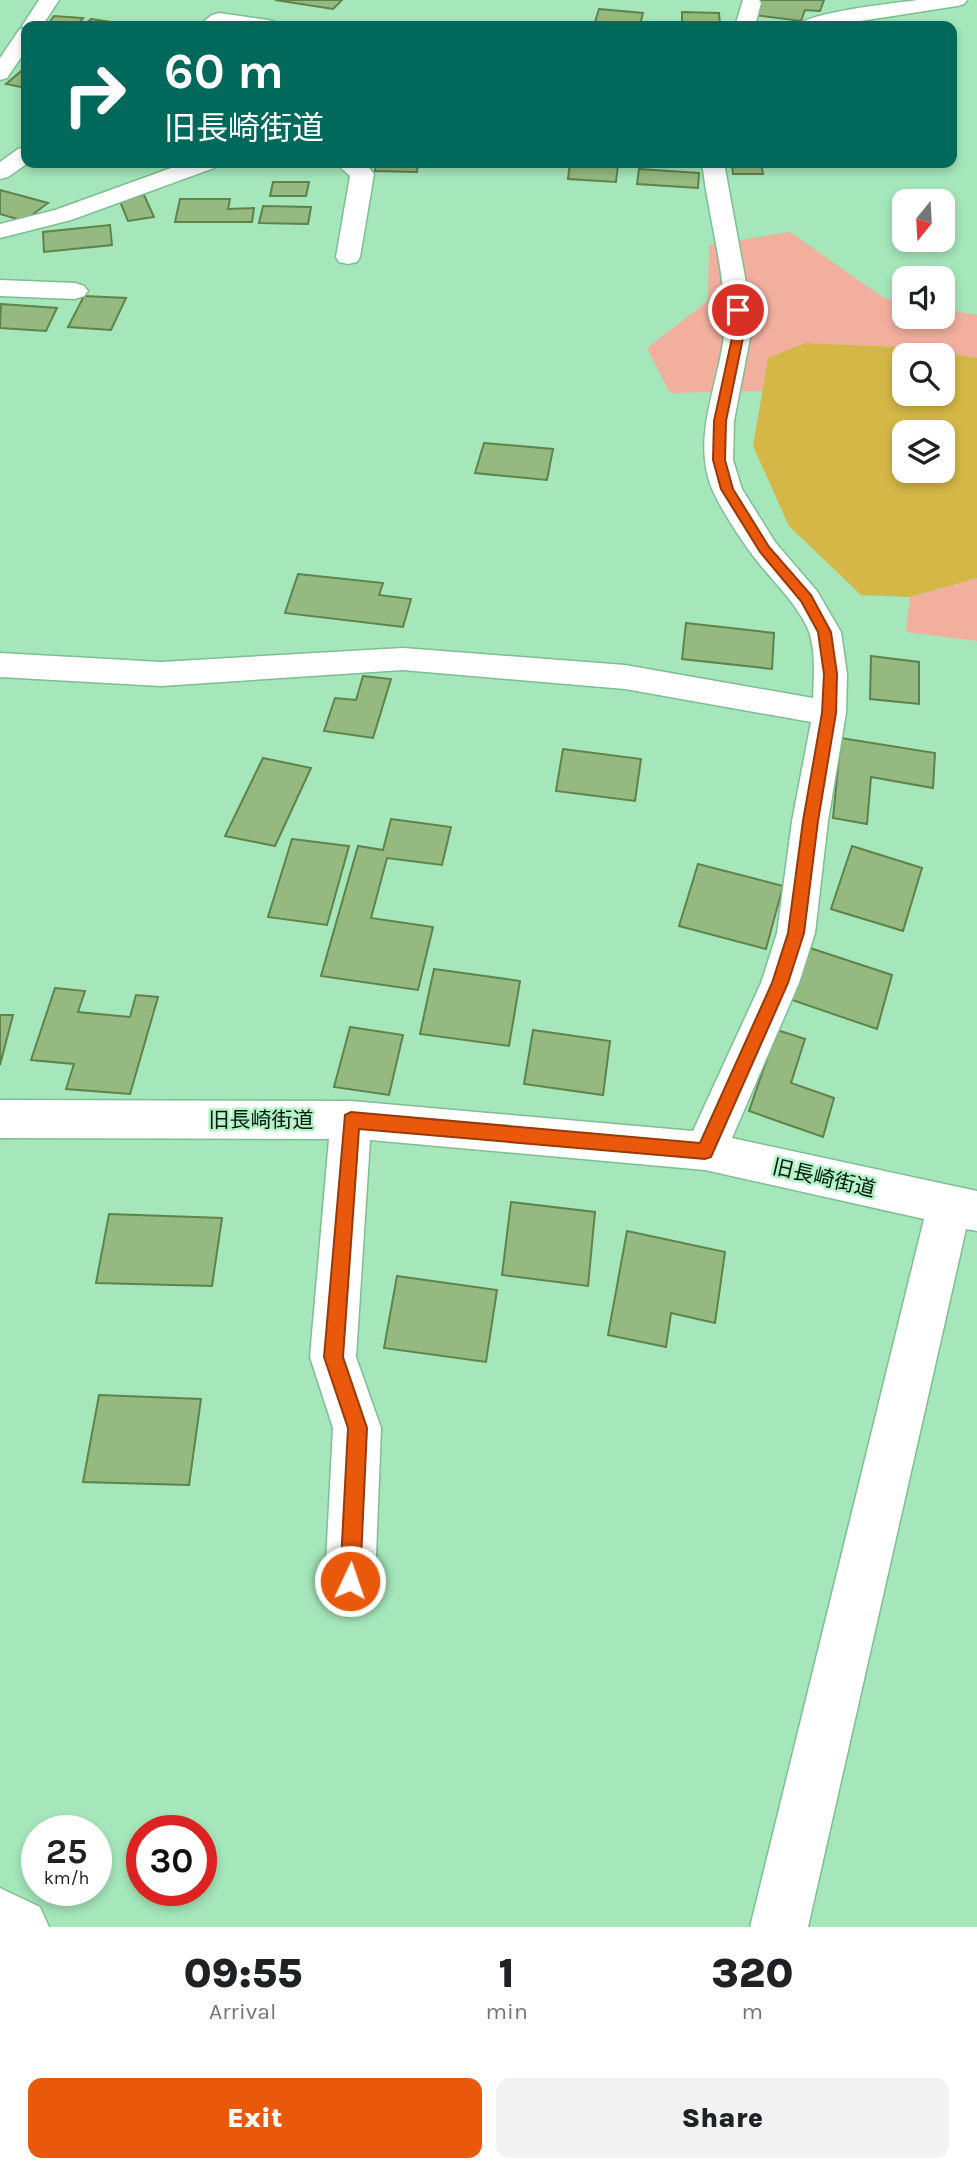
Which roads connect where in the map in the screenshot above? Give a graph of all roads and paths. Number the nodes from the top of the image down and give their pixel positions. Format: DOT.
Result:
graph roads {
  1 [pos="49,0"];
  2 [pos="957,0"];
  3 [pos="751,3"];
  4 [pos="35,21"];
  5 [pos="216,21"];
  6 [pos="233,21"];
  7 [pos="746,21"];
  8 [pos="824,21"];
  9 [pos="21,42"];
  10 [pos="0,74"];
  11 [pos="21,157"];
  12 [pos="192,168"];
  13 [pos="353,168"];
  14 [pos="714,168"];
  15 [pos="0,172"];
  16 [pos="0,230"];
  17 [pos="348,257"];
  18 [pos="0,288"];
  19 [pos="75,291"];
  20 [pos="0,665"];
  21 [pos="829,713"];
  22 [pos="0,1119"];
  23 [pos="351,1120"];
  24 [pos="705,1151"];
  25 [pos="963,1209"];
  26 [pos="350,1581"];
  27 [pos="0,1917"];
  28 [pos="20,1927"];
  29 [pos="779,1927"];
  1 -- 4 [label="street"];
  2 -- 8 [label="street"];
  3 -- 7 [label="street"];
  5 -- 6 [label="street"];
  9 -- 10 [label="street"];
  11 -- 15 [label="street"];
  12 -- 16 [label="street"];
  13 -- 17 [label="street"];
  14 -- 21 [label="street"];
  18 -- 19 [label="street"];
  20 -- 21 [label="street"];
  21 -- 24 [label="street"];
  22 -- 23 [label="street, 旧長崎街道"];
  23 -- 24 [label="street, 旧長崎街道"];
  23 -- 26 [label="street"];
  24 -- 25 [label="street, 旧長崎街道"];
  25 -- 29 [label="street"];
  27 -- 28 [label="street"];
}
